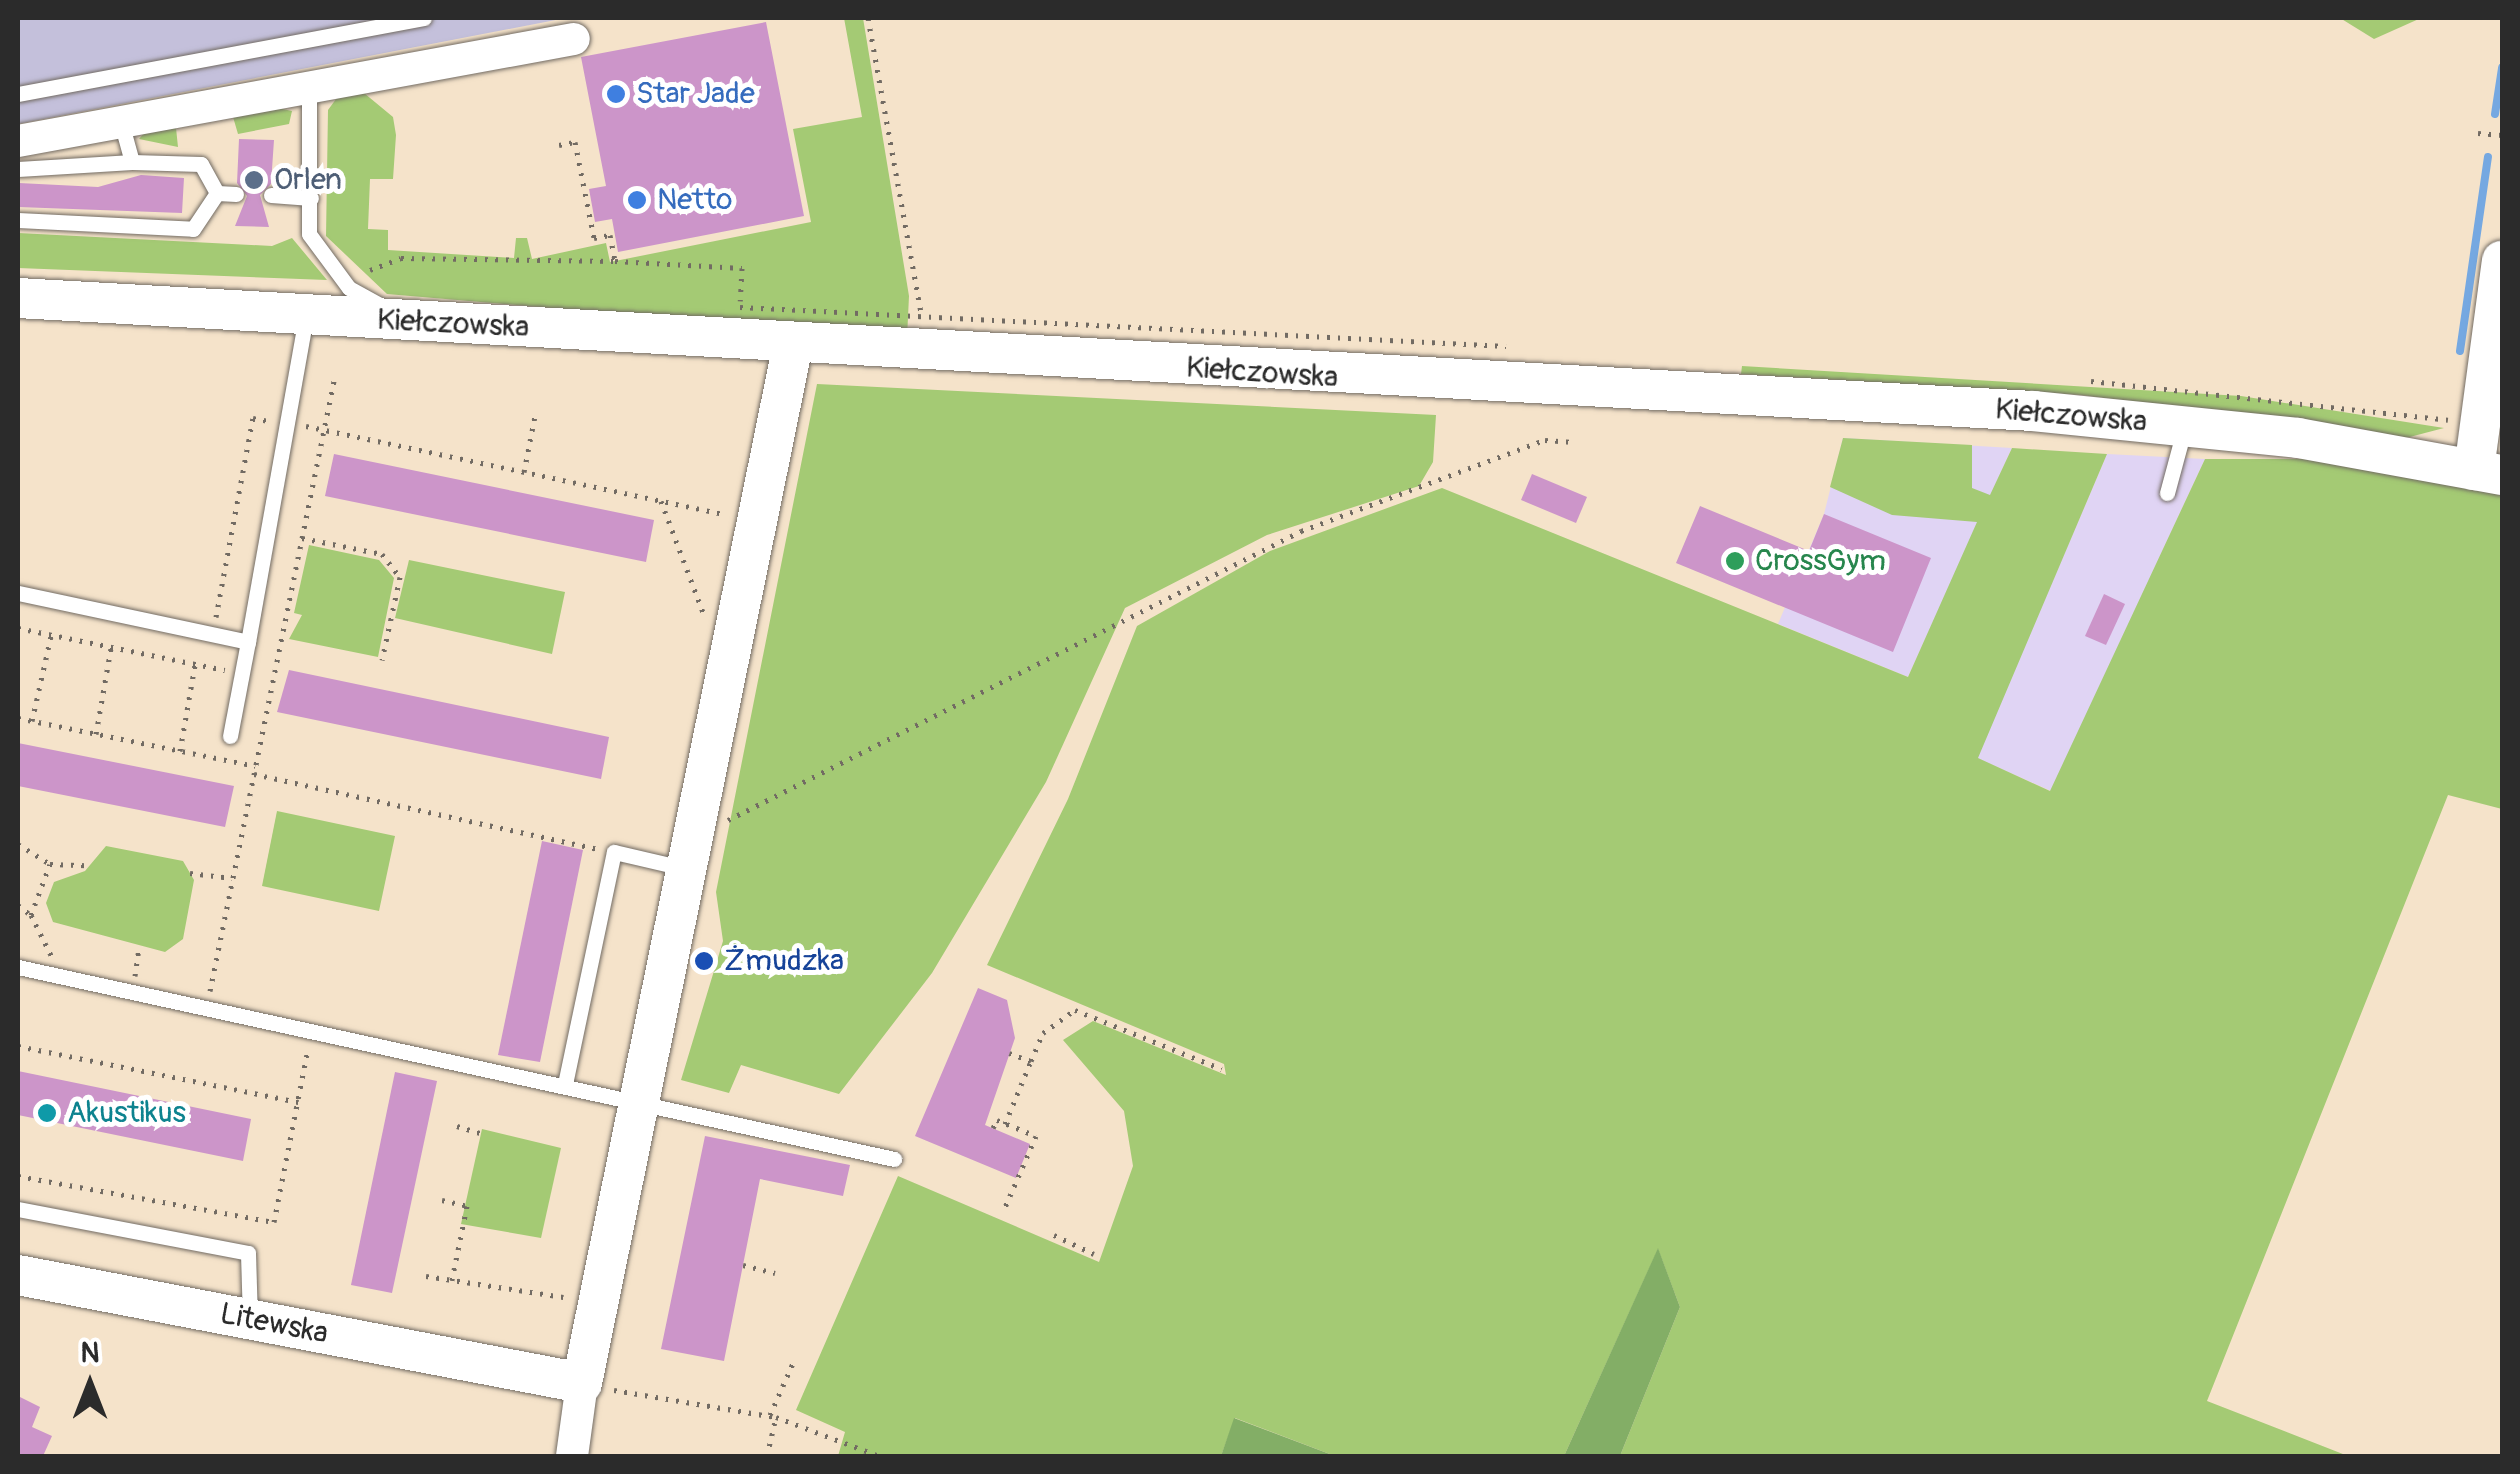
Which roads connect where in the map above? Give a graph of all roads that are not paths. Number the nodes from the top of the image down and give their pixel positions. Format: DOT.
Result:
graph roads {
  1 [pos="424,18"];
  2 [pos="574,39"];
  3 [pos="309,84"];
  4 [pos="18,94"];
  5 [pos="121,122"];
  6 [pos="18,141"];
  7 [pos="132,162"];
  8 [pos="18,168"];
  9 [pos="217,193"];
  10 [pos="236,194"];
  11 [pos="271,196"];
  12 [pos="311,198"];
  13 [pos="18,220"];
  14 [pos="2502,261"];
  15 [pos="18,298"];
  16 [pos="306,316"];
  17 [pos="408,322"];
  18 [pos="793,344"];
  19 [pos="2184,426"];
  20 [pos="2488,472"];
  21 [pos="2167,493"];
  22 [pos="18,593"];
  23 [pos="248,642"];
  24 [pos="230,736"];
  25 [pos="692,870"];
  26 [pos="18,967"];
  27 [pos="565,1084"];
  28 [pos="642,1102"];
  29 [pos="894,1160"];
  30 [pos="18,1209"];
  31 [pos="18,1276"];
  32 [pos="250,1319"];
  33 [pos="582,1383"];
  34 [pos="572,1456"];
  1 -- 4 [label="lane"];
  2 -- 3 [label="street"];
  3 -- 5 [label="street"];
  3 -- 12 [label="lane"];
  5 -- 6 [label="street"];
  5 -- 7 [label="lane"];
  7 -- 8 [label="lane"];
  7 -- 9 [label="lane"];
  9 -- 10 [label="lane"];
  9 -- 13 [label="lane"];
  11 -- 12 [label="lane"];
  12 -- 17 [label="lane"];
  14 -- 20 [label="street"];
  15 -- 16 [label="street, Kiełczowska"];
  16 -- 17 [label="street, Kiełczowska"];
  16 -- 23 [label="lane"];
  17 -- 18 [label="street, Kiełczowska"];
  18 -- 19 [label="street, Kiełczowska"];
  18 -- 25 [label="street"];
  19 -- 20 [label="street, Kiełczowska"];
  19 -- 21 [label="lane"];
  22 -- 23 [label="lane"];
  23 -- 24 [label="lane"];
  25 -- 27 [label="lane"];
  25 -- 28 [label="street"];
  26 -- 27 [label="lane"];
  27 -- 28 [label="lane"];
  28 -- 29 [label="lane"];
  28 -- 33 [label="street"];
  30 -- 32 [label="lane"];
  31 -- 32 [label="street, Litewska"];
  32 -- 33 [label="street, Litewska"];
  33 -- 34 [label="street"];
}
